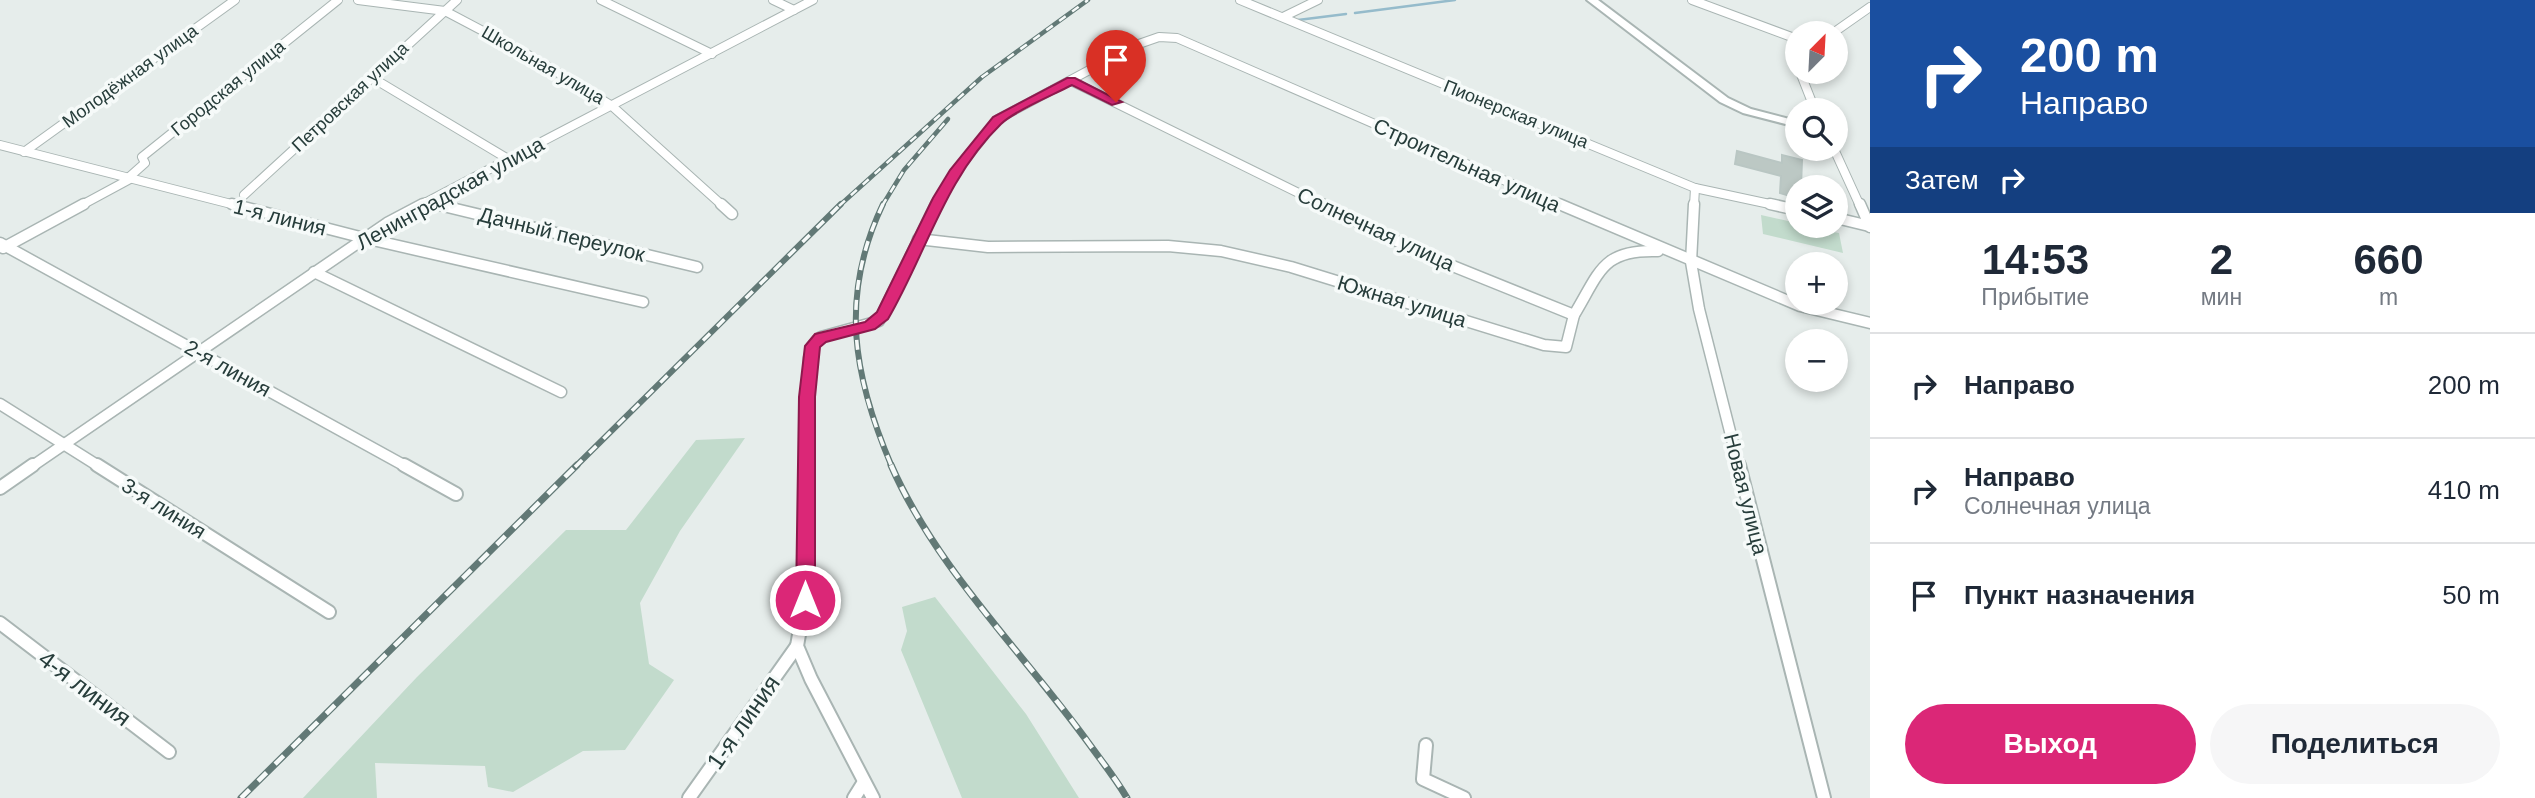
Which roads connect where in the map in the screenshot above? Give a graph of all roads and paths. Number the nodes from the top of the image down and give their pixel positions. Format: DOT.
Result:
graph roads {
  1 [pos="235,0"];
  2 [pos="338,0"];
  3 [pos="358,0"];
  4 [pos="457,0"];
  5 [pos="601,0"];
  6 [pos="773,0"];
  7 [pos="813,0"];
  8 [pos="1240,0"];
  9 [pos="1318,0"];
  10 [pos="1592,0"];
  11 [pos="1692,0"];
  12 [pos="1870,7"];
  13 [pos="794,10"];
  14 [pos="445,11"];
  15 [pos="1283,17"];
  16 [pos="1848,22"];
  17 [pos="1785,35"];
  18 [pos="712,54"];
  19 [pos="370,77"];
  20 [pos="1071,80"];
  21 [pos="612,106"];
  22 [pos="1785,121"];
  23 [pos="0,145"];
  24 [pos="24,152"];
  25 [pos="508,159"];
  26 [pos="1840,161"];
  27 [pos="128,179"];
  28 [pos="1695,188"];
  29 [pos="244,195"];
  30 [pos="426,202"];
  31 [pos="1785,207"];
  32 [pos="732,214"];
  33 [pos="1848,221"];
  34 [pos="1870,226"];
  35 [pos="364,238"];
  36 [pos="918,239"];
  37 [pos="2,247"];
  38 [pos="1665,251"];
  39 [pos="1691,262"];
  40 [pos="697,267"];
  41 [pos="314,272"];
  42 [pos="643,302"];
  43 [pos="1574,315"];
  44 [pos="1870,323"];
  45 [pos="198,352"];
  46 [pos="561,392"];
  47 [pos="0,404"];
  48 [pos="63,444"];
  49 [pos="0,488"];
  50 [pos="456,495"];
  51 [pos="329,612"];
  52 [pos="0,623"];
  53 [pos="797,646"];
  54 [pos="1426,745"];
  55 [pos="169,752"];
  56 [pos="864,782"];
  57 [pos="689,798"];
  58 [pos="854,798"];
  59 [pos="873,798"];
  60 [pos="1464,798"];
  61 [pos="1824,798"];
  1 -- 24 [label="street, Молодёжная улица"];
  2 -- 27 [label="street, Городская улица"];
  3 -- 14 [label="street, Школьная улица"];
  4 -- 14 [label="street, Петровская улица"];
  5 -- 18 [label="street"];
  6 -- 13 [label="street"];
  7 -- 13 [label="street, Ленинградская улица"];
  8 -- 15 [label="street, Пионерская улица"];
  9 -- 15 [label="street"];
  10 -- 22 [label="street"];
  11 -- 17 [label="street"];
  12 -- 16 [label="street"];
  13 -- 18 [label="street, Ленинградская улица"];
  14 -- 19 [label="street, Петровская улица"];
  14 -- 21 [label="street, Школьная улица"];
  15 -- 28 [label="street, Пионерская улица"];
  18 -- 21 [label="street, Ленинградская улица"];
  19 -- 25 [label="street"];
  19 -- 29 [label="street, Петровская улица"];
  20 -- 36 [label="street, Строительная улица"];
  20 -- 38 [label="street, Строительная улица"];
  20 -- 43 [label="street, Солнечная улица"];
  21 -- 25 [label="street, Ленинградская улица"];
  21 -- 32 [label="street, Школьная улица"];
  23 -- 24 [label="street, 1-я линия"];
  24 -- 27 [label="street, 1-я линия"];
  25 -- 30 [label="street, Ленинградская улица"];
  26 -- 34 [label="street"];
  27 -- 35 [label="street, 1-я линия"];
  27 -- 37 [label="street"];
  28 -- 31 [label="street, Пионерская улица"];
  28 -- 39 [label="street, Новая улица"];
  30 -- 35 [label="street, Ленинградская улица"];
  30 -- 40 [label="street, Дачный переулок"];
  33 -- 34 [label="street"];
  35 -- 41 [label="street, Ленинградская улица"];
  35 -- 42 [label="street, 1-я линия"];
  36 -- 43 [label="street, Южная улица"];
  36 -- 53 [label="street, Строительная улица"];
  37 -- 45 [label="street, 2-я линия"];
  38 -- 39 [label="street, Строительная улица"];
  38 -- 43 [label="street"];
  39 -- 44 [label="street, Строительная улица"];
  39 -- 61 [label="street, Новая улица"];
  41 -- 45 [label="street, Ленинградская улица"];
  41 -- 46 [label="street"];
  45 -- 48 [label="street, Ленинградская улица"];
  45 -- 50 [label="street, 2-я линия"];
  47 -- 48 [label="street, 3-я линия"];
  48 -- 49 [label="street, Ленинградская улица"];
  48 -- 51 [label="street, 3-я линия"];
  52 -- 55 [label="street, 4-я линия"];
  53 -- 56 [label="street"];
  53 -- 57 [label="street, 1-я линия"];
  54 -- 60 [label="street"];
  56 -- 58 [label="street"];
  56 -- 59 [label="street"];
}
